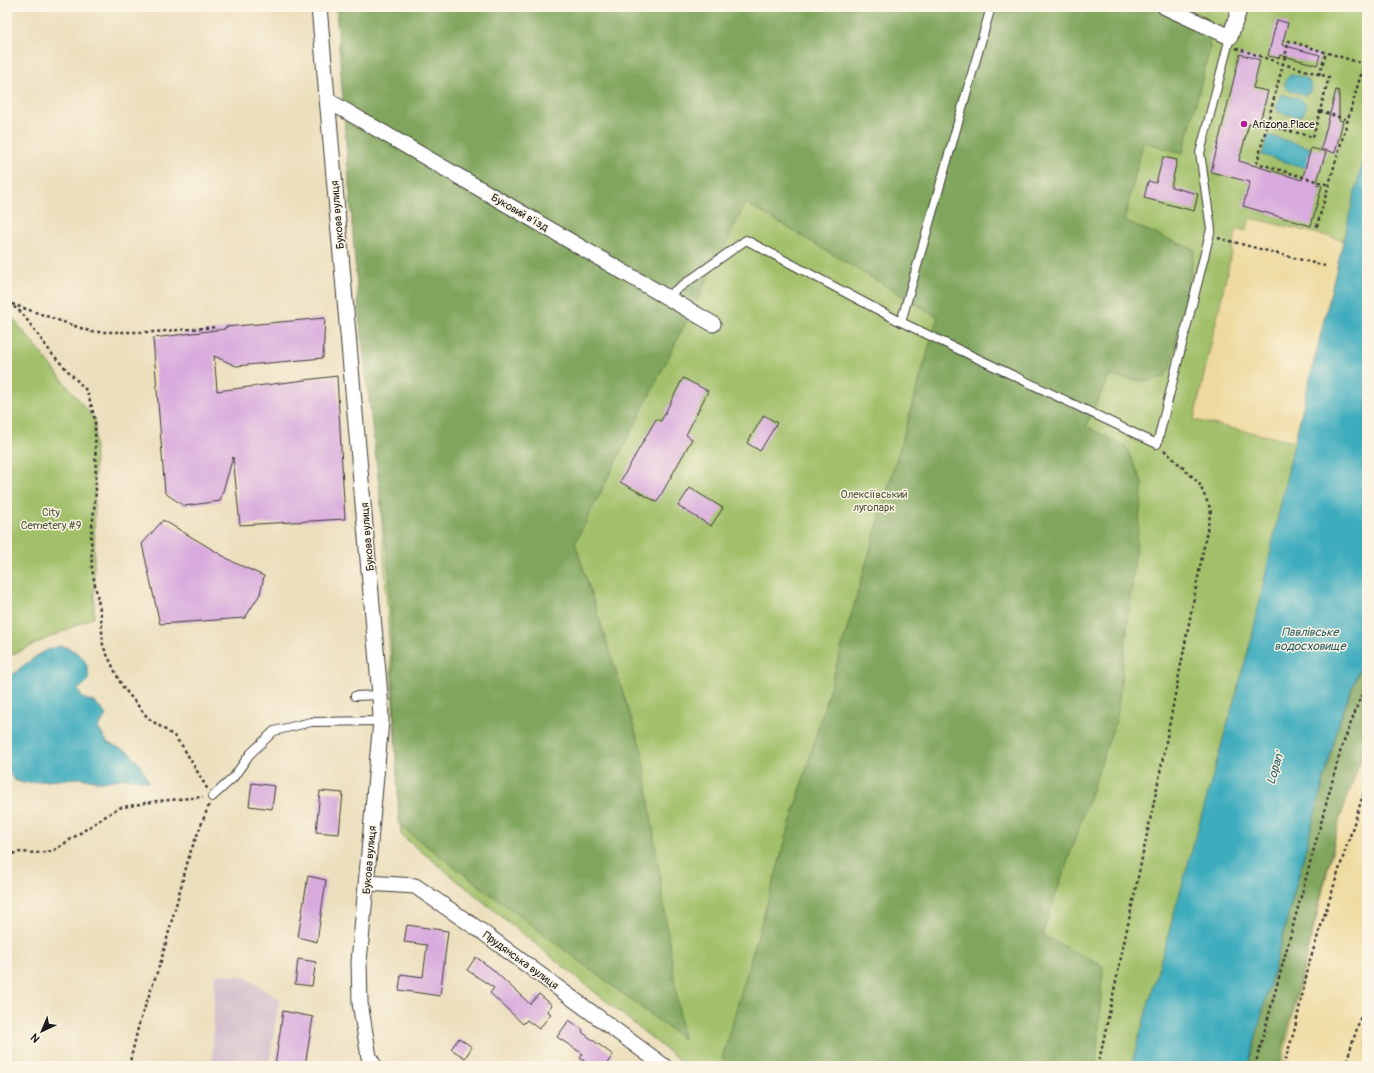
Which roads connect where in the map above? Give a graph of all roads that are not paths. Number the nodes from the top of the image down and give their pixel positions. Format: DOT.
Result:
graph roads {
  1 [pos="319,7"];
  2 [pos="991,7"];
  3 [pos="1165,7"];
  4 [pos="1240,7"];
  5 [pos="1229,41"];
  6 [pos="327,100"];
  7 [pos="666,297"];
  8 [pos="900,322"];
  9 [pos="713,324"];
  10 [pos="380,695"];
  11 [pos="355,696"];
  12 [pos="381,721"];
  13 [pos="212,797"];
  14 [pos="367,883"];
  15 [pos="374,1066"];
  16 [pos="664,1066"];
  1 -- 6 [label="street, Букова вулиця"];
  2 -- 8 [label="lane"];
  3 -- 5 [label="street"];
  4 -- 5 [label="street"];
  5 -- 8 [label="lane"];
  6 -- 7 [label="street, Буковий в'їзд"];
  6 -- 10 [label="street, Букова вулиця"];
  7 -- 8 [label="lane"];
  7 -- 9 [label="street, Буковий в'їзд"];
  10 -- 11 [label="lane"];
  10 -- 12 [label="street, Букова вулиця"];
  12 -- 13 [label="lane"];
  12 -- 14 [label="street, Букова вулиця"];
  14 -- 15 [label="street, Букова вулиця"];
  14 -- 16 [label="street, Прудянська вулиця"];
}
